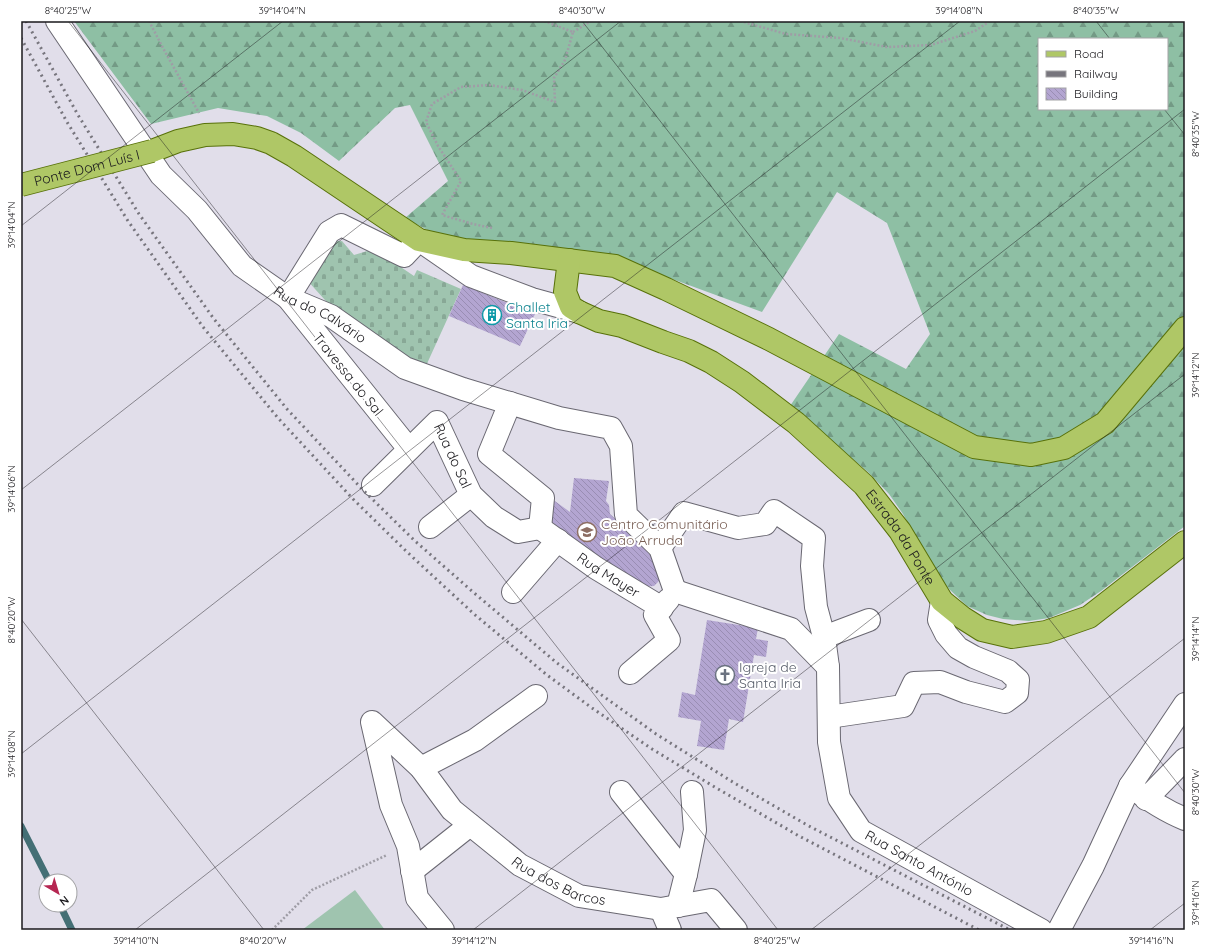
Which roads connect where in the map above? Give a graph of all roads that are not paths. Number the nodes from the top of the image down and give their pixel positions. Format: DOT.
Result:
graph roads {
  1 [pos="57,21"];
  2 [pos="21,185"];
  3 [pos="418,240"];
  4 [pos="569,260"];
  5 [pos="288,298"];
  6 [pos="579,312"];
  7 [pos="1185,328"];
  8 [pos="510,403"];
  9 [pos="409,449"];
  10 [pos="373,485"];
  11 [pos="471,495"];
  12 [pos="430,528"];
  13 [pos="549,534"];
  14 [pos="1185,542"];
  15 [pos="660,548"];
  16 [pos="675,591"];
  17 [pos="513,592"];
  18 [pos="942,600"];
  19 [pos="662,608"];
  20 [pos="869,620"];
  21 [pos="824,637"];
  22 [pos="828,667"];
  23 [pos="630,673"];
  24 [pos="536,696"];
  25 [pos="1185,704"];
  26 [pos="829,717"];
  27 [pos="1185,759"];
  28 [pos="421,768"];
  29 [pos="621,792"];
  30 [pos="692,792"];
  31 [pos="1138,792"];
  32 [pos="1185,819"];
  33 [pos="470,825"];
  34 [pos="412,871"];
  35 [pos="686,874"];
  36 [pos="669,907"];
  37 [pos="443,930"];
  38 [pos="657,930"];
  39 [pos="670,930"];
  40 [pos="736,930"];
  41 [pos="1041,930"];
  42 [pos="1059,930"];
  1 -- 5 [label="street, Rua do Calvário"];
  2 -- 3 [label="main road, Ponte Dom Luís I, bridge"];
  3 -- 4 [label="main road"];
  3 -- 5 [label="street"];
  3 -- 6 [label="street"];
  4 -- 6 [label="main road"];
  4 -- 7 [label="main road"];
  5 -- 8 [label="street, Rua do Calvário"];
  5 -- 9 [label="street, Travessa do Sal"];
  6 -- 18 [label="main road, Estrada da Ponte"];
  8 -- 13 [label="street"];
  8 -- 15 [label="street, Rua do Calvário"];
  9 -- 10 [label="street, Rua do Sal"];
  9 -- 11 [label="street, Rua do Sal"];
  11 -- 12 [label="street"];
  11 -- 13 [label="street, Rua do Sal"];
  13 -- 17 [label="street"];
  13 -- 19 [label="street, Rua Mayer"];
  14 -- 18 [label="main road, Estrada da Ponte"];
  15 -- 16 [label="street"];
  15 -- 21 [label="street, Rua Santo António"];
  16 -- 19 [label="street"];
  16 -- 22 [label="street"];
  18 -- 26 [label="street"];
  19 -- 23 [label="street"];
  20 -- 21 [label="street"];
  21 -- 22 [label="street, Rua Santo António"];
  22 -- 26 [label="street, Rua Santo António"];
  24 -- 28 [label="street"];
  25 -- 31 [label="street"];
  26 -- 41 [label="street, Rua Santo António"];
  27 -- 31 [label="street"];
  28 -- 33 [label="street, Rua dos Barcos"];
  28 -- 34 [label="street, Rua dos Barcos"];
  29 -- 35 [label="street"];
  30 -- 35 [label="street"];
  31 -- 32 [label="street"];
  31 -- 42 [label="street"];
  33 -- 34 [label="street"];
  33 -- 36 [label="street, Rua dos Barcos"];
  34 -- 37 [label="street"];
  35 -- 36 [label="street"];
  36 -- 38 [label="street"];
  36 -- 39 [label="street"];
  36 -- 40 [label="street, Rua dos Barcos"];
}
